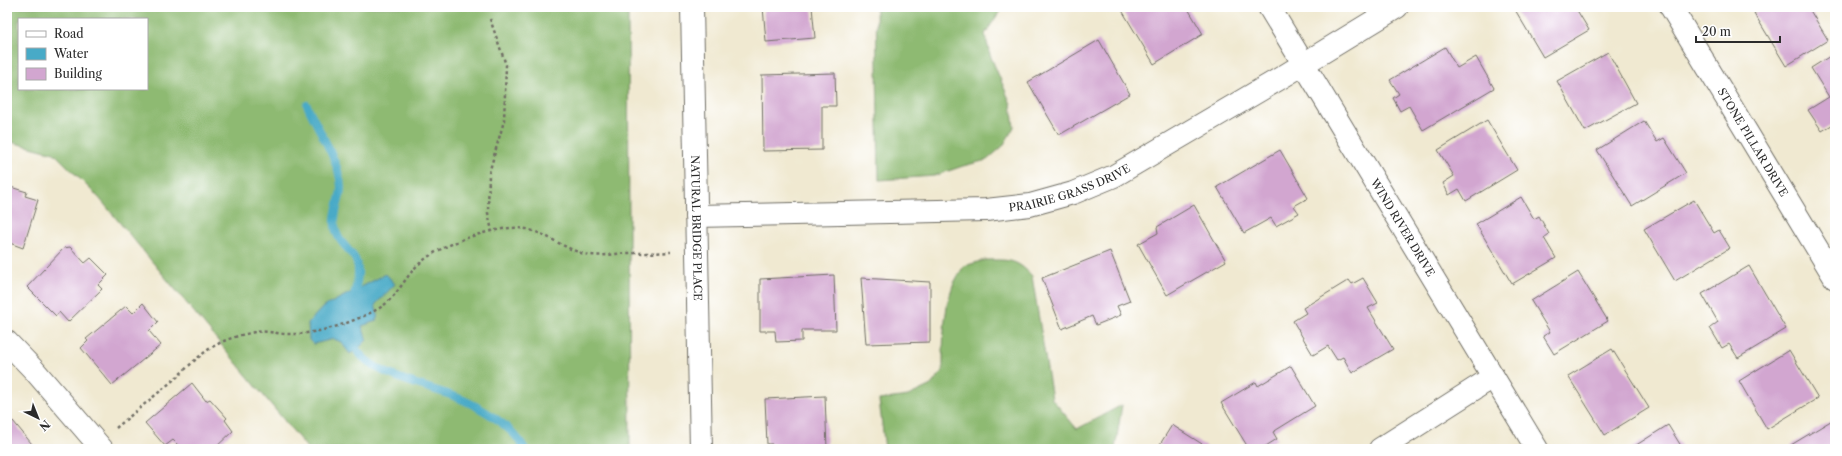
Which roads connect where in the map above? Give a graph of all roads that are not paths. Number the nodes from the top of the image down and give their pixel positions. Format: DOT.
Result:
graph roads {
  1 [pos="692,7"];
  2 [pos="1269,7"];
  3 [pos="1397,7"];
  4 [pos="1671,7"];
  5 [pos="1303,64"];
  6 [pos="696,216"];
  7 [pos="1835,278"];
  8 [pos="7,342"];
  9 [pos="1493,377"];
  10 [pos="102,449"];
  11 [pos="701,449"];
  12 [pos="1380,449"];
  13 [pos="1537,449"];
  1 -- 6 [label="street, NATURAL BRIDGE PLACE"];
  2 -- 5 [label="street, WIND RIVER DRIVE"];
  3 -- 5 [label="street, PRAIRIE GRASS DRIVE"];
  4 -- 7 [label="street, STONE PILLAR DRIVE"];
  5 -- 6 [label="street, PRAIRIE GRASS DRIVE"];
  5 -- 9 [label="street, WIND RIVER DRIVE"];
  6 -- 11 [label="street, NATURAL BRIDGE PLACE"];
  8 -- 10 [label="street"];
  9 -- 12 [label="street"];
  9 -- 13 [label="street, WIND RIVER DRIVE"];
}
